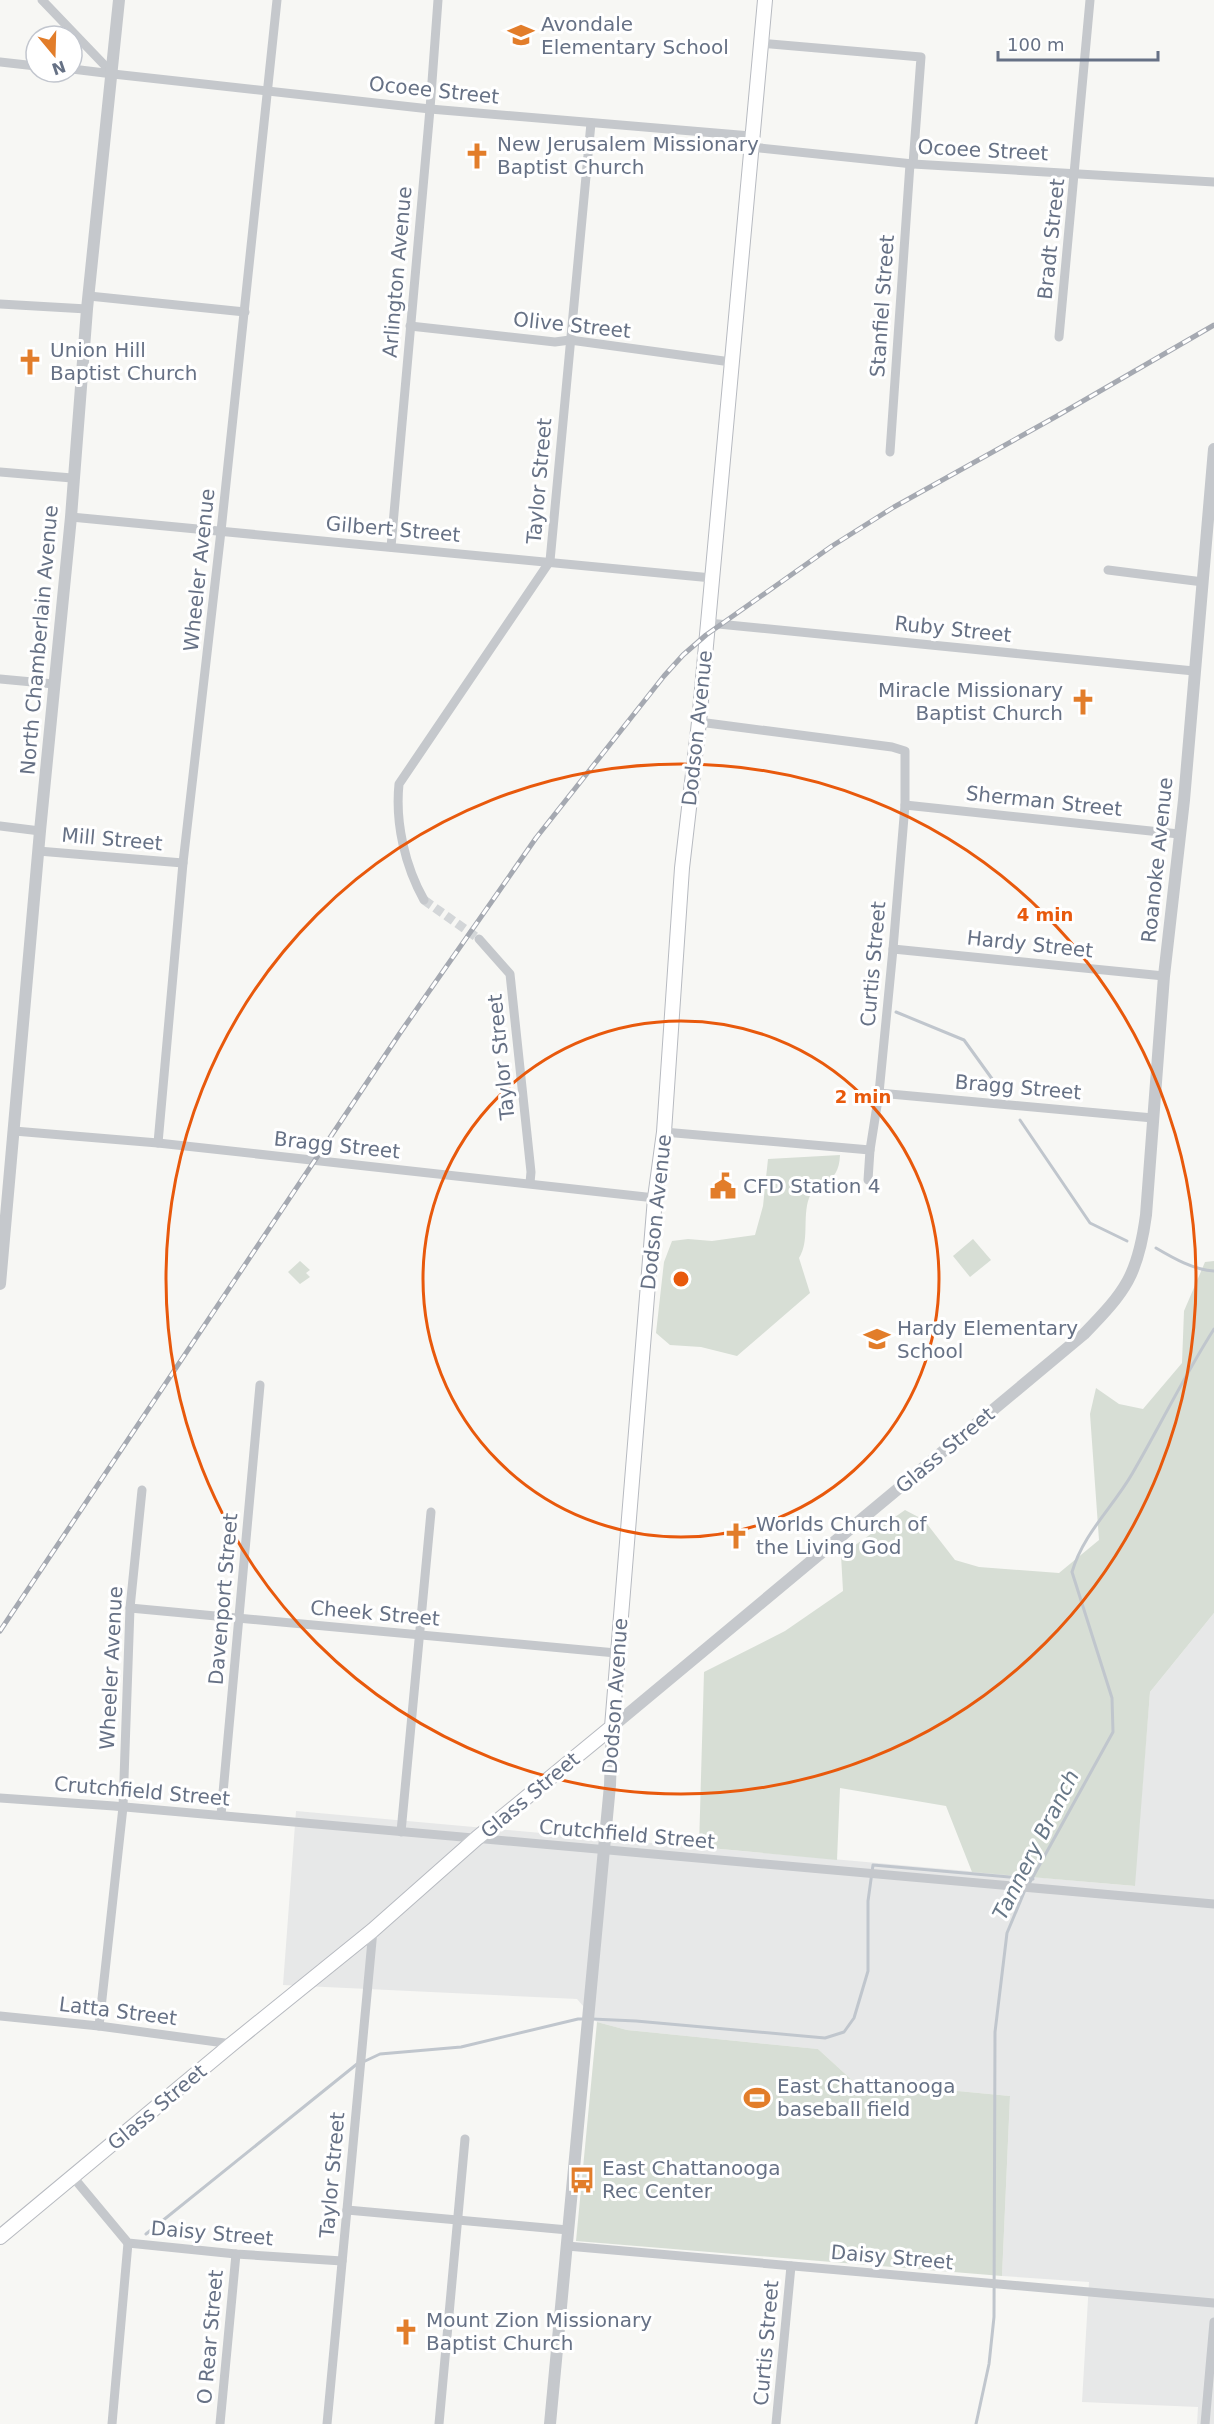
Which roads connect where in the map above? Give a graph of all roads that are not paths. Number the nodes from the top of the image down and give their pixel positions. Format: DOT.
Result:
graph roads {
  1 [pos="42,0"];
  2 [pos="119,0"];
  3 [pos="277,0"];
  4 [pos="438,0"];
  5 [pos="765,0"];
  6 [pos="1090,0"];
  7 [pos="760,43"];
  8 [pos="0,62"];
  9 [pos="24,65"];
  10 [pos="84,70"];
  11 [pos="113,74"];
  12 [pos="268,90"];
  13 [pos="430,109"];
  14 [pos="591,123"];
  15 [pos="751,142"];
  16 [pos="911,164"];
  17 [pos="1076,173"];
  18 [pos="1214,182"];
  19 [pos="88,303"];
  20 [pos="0,304"];
  21 [pos="245,312"];
  22 [pos="410,326"];
  23 [pos="1059,338"];
  24 [pos="570,340"];
  25 [pos="731,362"];
  26 [pos="1214,449"];
  27 [pos="890,452"];
  28 [pos="0,472"];
  29 [pos="72,478"];
  30 [pos="71,517"];
  31 [pos="221,531"];
  32 [pos="391,547"];
  33 [pos="550,561"];
  34 [pos="1108,570"];
  35 [pos="712,578"];
  36 [pos="1206,587"];
  37 [pos="708,623"];
  38 [pos="1194,671"];
  39 [pos="0,679"];
  40 [pos="54,684"];
  41 [pos="699,722"];
  42 [pos="905,805"];
  43 [pos="0,826"];
  44 [pos="40,831"];
  45 [pos="1179,834"];
  46 [pos="38,851"];
  47 [pos="183,863"];
  48 [pos="424,900"];
  49 [pos="479,939"];
  50 [pos="893,949"];
  51 [pos="1164,976"];
  52 [pos="879,1093"];
  53 [pos="1153,1118"];
  54 [pos="14,1131"];
  55 [pos="664,1132"];
  56 [pos="158,1143"];
  57 [pos="870,1150"];
  58 [pos="868,1180"];
  59 [pos="530,1183"];
  60 [pos="655,1198"];
  61 [pos="1132,1275"];
  62 [pos="0,1284"];
  63 [pos="260,1385"];
  64 [pos="142,1490"];
  65 [pos="431,1512"];
  66 [pos="130,1608"];
  67 [pos="239,1619"];
  68 [pos="420,1635"];
  69 [pos="616,1653"];
  70 [pos="612,1727"];
  71 [pos="0,1798"];
  72 [pos="123,1807"];
  73 [pos="221,1815"];
  74 [pos="401,1832"];
  75 [pos="477,1838"];
  76 [pos="604,1850"];
  77 [pos="1214,1904"];
  78 [pos="373,1930"];
  79 [pos="0,2016"];
  80 [pos="99,2026"];
  81 [pos="232,2044"];
  82 [pos="465,2139"];
  83 [pos="73,2177"];
  84 [pos="347,2210"];
  85 [pos="458,2220"];
  86 [pos="568,2230"];
  87 [pos="0,2237"];
  88 [pos="128,2243"];
  89 [pos="567,2246"];
  90 [pos="236,2254"];
  91 [pos="342,2261"];
  92 [pos="791,2266"];
  93 [pos="1214,2303"];
  94 [pos="1214,2322"];
  95 [pos="112,2424"];
  96 [pos="220,2424"];
  97 [pos="327,2424"];
  98 [pos="439,2424"];
  99 [pos="550,2424"];
  100 [pos="776,2424"];
  101 [pos="1204,2424"];
  1 -- 11 [label="street"];
  2 -- 11 [label="street, North Chamberlain Avenue"];
  3 -- 12 [label="street, Wheeler Avenue"];
  4 -- 13 [label="street, Arlington Avenue"];
  5 -- 7 [label="main road, Dodson Avenue"];
  6 -- 17 [label="street, Bradt Street"];
  7 -- 15 [label="main road, Dodson Avenue"];
  7 -- 16 [label="street, Stanfiel Street"];
  8 -- 9 [label="street"];
  10 -- 11 [label="street, Ocoee Street"];
  11 -- 12 [label="street, Ocoee Street"];
  11 -- 19 [label="street, North Chamberlain Avenue"];
  12 -- 13 [label="street, Ocoee Street"];
  12 -- 21 [label="street, Wheeler Avenue"];
  13 -- 14 [label="street, Ocoee Street"];
  13 -- 22 [label="street, Arlington Avenue"];
  14 -- 15 [label="street, Ocoee Street"];
  14 -- 24 [label="street, Taylor Street"];
  15 -- 16 [label="street, Ocoee Street"];
  15 -- 25 [label="main road, Dodson Avenue"];
  16 -- 17 [label="street, Ocoee Street"];
  16 -- 27 [label="street, Stanfiel Street"];
  17 -- 18 [label="street, Ocoee Street"];
  17 -- 23 [label="street, Bradt Street"];
  19 -- 20 [label="street"];
  19 -- 21 [label="street"];
  19 -- 29 [label="street, North Chamberlain Avenue"];
  21 -- 31 [label="street, Wheeler Avenue"];
  22 -- 24 [label="street, Olive Street"];
  22 -- 32 [label="street, Arlington Avenue"];
  24 -- 25 [label="street, Olive Street"];
  24 -- 33 [label="street, Taylor Street"];
  25 -- 35 [label="main road, Dodson Avenue"];
  26 -- 36 [label="street, Roanoke Avenue"];
  28 -- 29 [label="street"];
  29 -- 30 [label="street, North Chamberlain Avenue"];
  30 -- 31 [label="street, Gilbert Street"];
  30 -- 40 [label="street, North Chamberlain Avenue"];
  31 -- 32 [label="street, Gilbert Street"];
  31 -- 47 [label="street, Wheeler Avenue"];
  32 -- 33 [label="street, Gilbert Street"];
  33 -- 35 [label="street, Gilbert Street"];
  33 -- 48 [label="street, Taylor Street"];
  34 -- 36 [label="street"];
  35 -- 37 [label="main road, Dodson Avenue"];
  36 -- 38 [label="street, Roanoke Avenue"];
  37 -- 38 [label="street, Ruby Street"];
  37 -- 41 [label="main road, Dodson Avenue"];
  38 -- 45 [label="street, Roanoke Avenue"];
  39 -- 40 [label="street"];
  40 -- 44 [label="street, North Chamberlain Avenue"];
  41 -- 42 [label="street, Curtis Street"];
  41 -- 55 [label="main road, Dodson Avenue"];
  42 -- 45 [label="street, Sherman Street"];
  42 -- 50 [label="street, Curtis Street"];
  43 -- 44 [label="street"];
  44 -- 46 [label="street, North Chamberlain Avenue"];
  45 -- 51 [label="street, Roanoke Avenue"];
  46 -- 47 [label="street, Mill Street"];
  46 -- 54 [label="street, North Chamberlain Avenue"];
  47 -- 56 [label="street, Wheeler Avenue"];
  49 -- 59 [label="street, Taylor Street"];
  50 -- 51 [label="street, Hardy Street"];
  50 -- 52 [label="street, Curtis Street"];
  51 -- 53 [label="street, Roanoke Avenue"];
  52 -- 53 [label="street, Bragg Street"];
  52 -- 57 [label="street, Curtis Street"];
  53 -- 61 [label="street, Roanoke Avenue"];
  54 -- 56 [label="street, Bragg Street"];
  54 -- 62 [label="street, North Chamberlain Avenue"];
  55 -- 57 [label="street"];
  55 -- 60 [label="main road, Dodson Avenue"];
  56 -- 59 [label="street, Bragg Street"];
  57 -- 58 [label="street, Curtis Street"];
  59 -- 60 [label="street, Bragg Street"];
  60 -- 69 [label="main road, Dodson Avenue"];
  61 -- 70 [label="street, Glass Street"];
  63 -- 67 [label="street, Davenport Street"];
  64 -- 66 [label="street, Wheeler Avenue"];
  65 -- 68 [label="street"];
  66 -- 67 [label="street, Cheek Street"];
  66 -- 72 [label="street, Wheeler Avenue"];
  67 -- 68 [label="street, Cheek Street"];
  67 -- 73 [label="street, Davenport Street"];
  68 -- 69 [label="street, Cheek Street"];
  68 -- 74 [label="street"];
  69 -- 70 [label="main road, Dodson Avenue"];
  70 -- 75 [label="main road, Glass Street"];
  70 -- 76 [label="street, Dodson Avenue"];
  71 -- 72 [label="street, Crutchfield Street"];
  72 -- 73 [label="street, Crutchfield Street"];
  72 -- 80 [label="street, Wheeler Avenue"];
  73 -- 74 [label="street, Crutchfield Street"];
  74 -- 75 [label="street, Crutchfield Street"];
  75 -- 76 [label="street, Crutchfield Street"];
  75 -- 78 [label="main road, Glass Street"];
  76 -- 77 [label="street, Crutchfield Street"];
  76 -- 86 [label="street, Dodson Avenue"];
  78 -- 81 [label="main road, Glass Street"];
  78 -- 84 [label="street, Taylor Street"];
  79 -- 80 [label="street, Latta Street"];
  80 -- 81 [label="street, Latta Street"];
  81 -- 83 [label="main road, Glass Street"];
  82 -- 85 [label="street"];
  83 -- 87 [label="main road, Glass Street"];
  83 -- 88 [label="street, Daisy Street"];
  84 -- 85 [label="street"];
  84 -- 91 [label="street, Taylor Street"];
  85 -- 86 [label="street"];
  85 -- 98 [label="street"];
  86 -- 89 [label="street, Dodson Avenue"];
  88 -- 90 [label="street, Daisy Street"];
  88 -- 95 [label="street"];
  89 -- 92 [label="street, Daisy Street"];
  89 -- 99 [label="street, Dodson Avenue"];
  90 -- 91 [label="street, Daisy Street"];
  90 -- 96 [label="street, O Rear Street"];
  91 -- 97 [label="street, Taylor Street"];
  92 -- 93 [label="street, Daisy Street"];
  92 -- 100 [label="street, Curtis Street"];
  94 -- 101 [label="street"];
}
